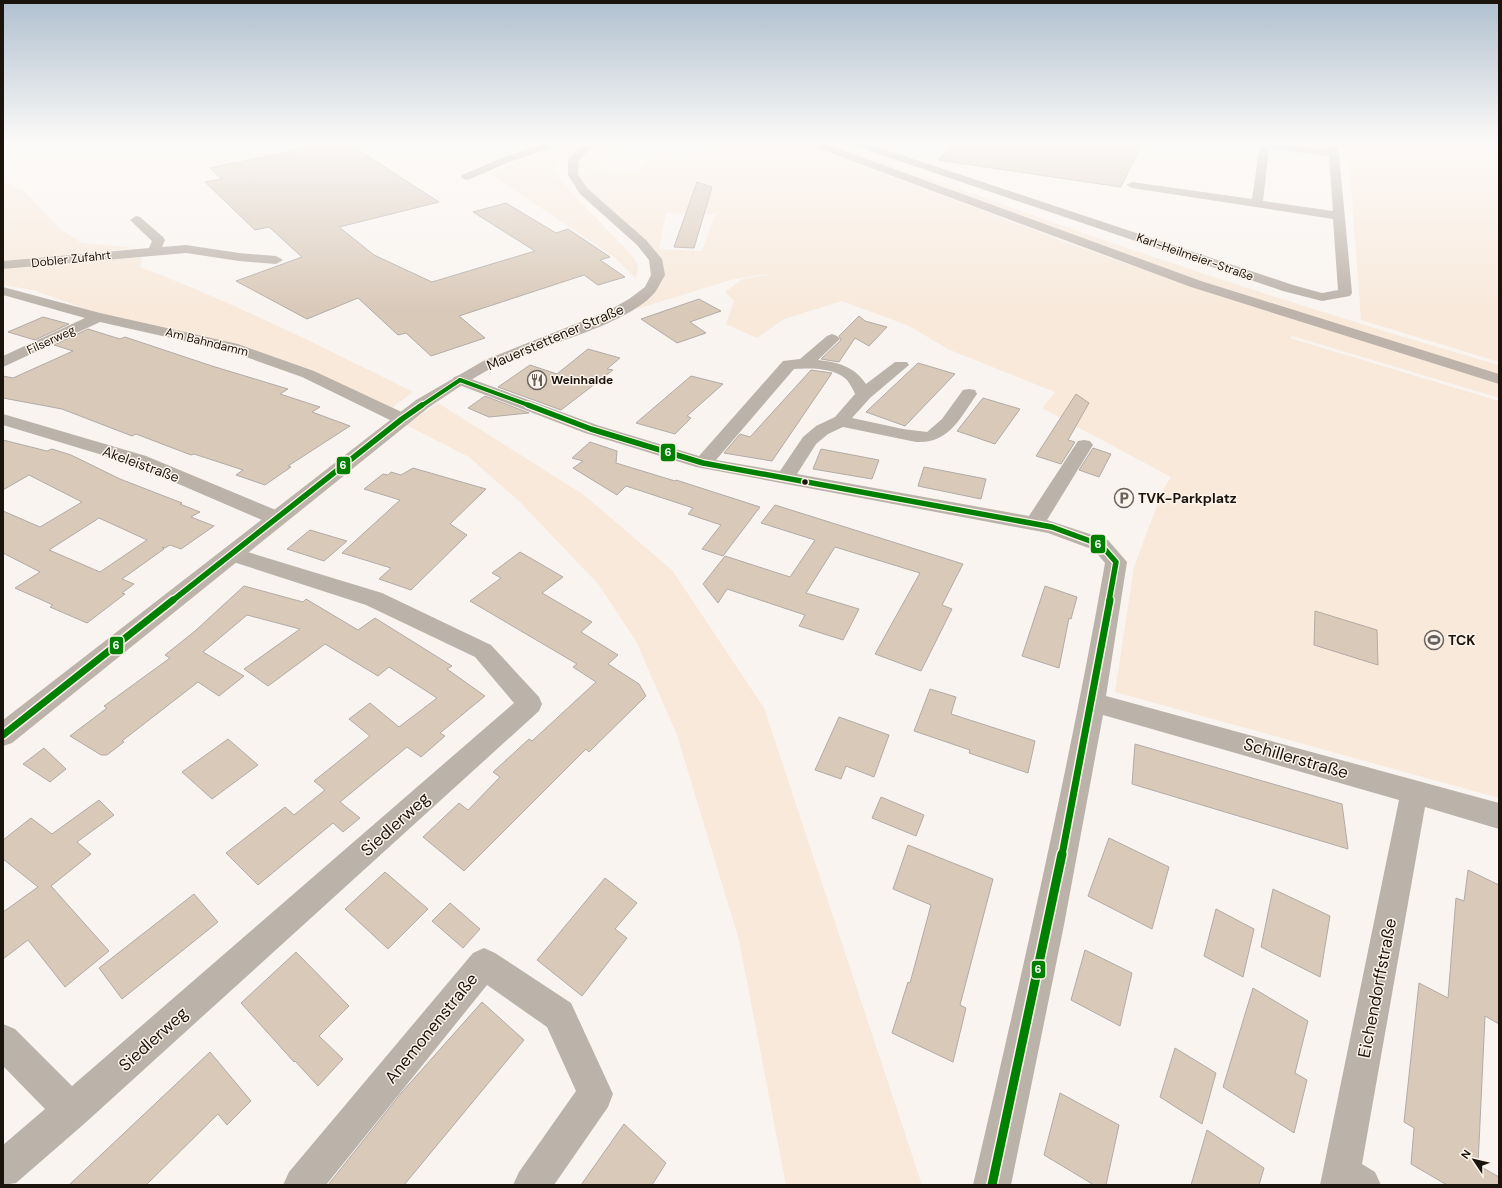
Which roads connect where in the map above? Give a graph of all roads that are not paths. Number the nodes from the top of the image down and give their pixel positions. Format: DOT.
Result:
graph roads {
  1 [pos="592,199"];
  2 [pos="966,199"];
  3 [pos="1024,199"];
  4 [pos="1227,199"];
  5 [pos="1258,199"];
  6 [pos="1338,199"];
  7 [pos="1257,204"];
  8 [pos="1339,216"];
  9 [pos="136,220"];
  10 [pos="154,251"];
  11 [pos="276,260"];
  12 [pos="3,265"];
  13 [pos="3,291"];
  14 [pos="98,317"];
  15 [pos="832,338"];
  16 [pos="3,362"];
  17 [pos="805,363"];
  18 [pos="902,365"];
  19 [pos="460,380"];
  20 [pos="1499,380"];
  21 [pos="864,394"];
  22 [pos="969,394"];
  23 [pos="3,419"];
  24 [pos="402,419"];
  25 [pos="841,421"];
  26 [pos="1084,446"];
  27 [pos="703,463"];
  28 [pos="785,478"];
  29 [pos="276,518"];
  30 [pos="1035,523"];
  31 [pos="231,554"];
  32 [pos="1093,702"];
  33 [pos="3,735"];
  34 [pos="1414,791"];
  35 [pos="1499,816"];
  36 [pos="3,1041"];
  37 [pos="71,1111"];
  38 [pos="3,1170"];
  39 [pos="1347,1181"];
  40 [pos="302,1185"];
  41 [pos="532,1185"];
  42 [pos="992,1185"];
  1 -- 19 [label="main road, Mauerstettener Straße"];
  2 -- 20 [label="main road"];
  3 -- 8 [label="street, Karl-Heilmeier-Straße"];
  4 -- 7 [label="street"];
  5 -- 7 [label="street"];
  6 -- 8 [label="street, Karl-Heilmeier-Straße"];
  7 -- 8 [label="street"];
  9 -- 10 [label="street"];
  10 -- 11 [label="street, Dobler Zufahrt"];
  10 -- 12 [label="street, Dobler Zufahrt"];
  13 -- 14 [label="street, Am Bahndamm"];
  14 -- 16 [label="street, Filserweg"];
  14 -- 24 [label="street, Am Bahndamm"];
  15 -- 17 [label="street"];
  17 -- 21 [label="street"];
  17 -- 27 [label="street"];
  18 -- 21 [label="street"];
  19 -- 24 [label="main road, Mauerstettener Straße"];
  19 -- 27 [label="street"];
  21 -- 25 [label="street"];
  22 -- 25 [label="street"];
  23 -- 29 [label="street, Akeleistraße"];
  24 -- 29 [label="main road, Mauerstettener Straße"];
  25 -- 28 [label="street"];
  26 -- 30 [label="street"];
  27 -- 28 [label="street"];
  28 -- 30 [label="street"];
  29 -- 31 [label="main road, Mauerstettener Straße"];
  30 -- 32 [label="street"];
  31 -- 33 [label="main road, Mauerstettener Straße"];
  31 -- 37 [label="street, Siedlerweg"];
  32 -- 34 [label="street, Schillerstraße"];
  32 -- 42 [label="street"];
  34 -- 35 [label="street, Schillerstraße"];
  34 -- 39 [label="street, Eichendorffstraße"];
  36 -- 37 [label="street"];
  37 -- 38 [label="street, Siedlerweg"];
  40 -- 41 [label="street, Anemonenstraße"];
}
